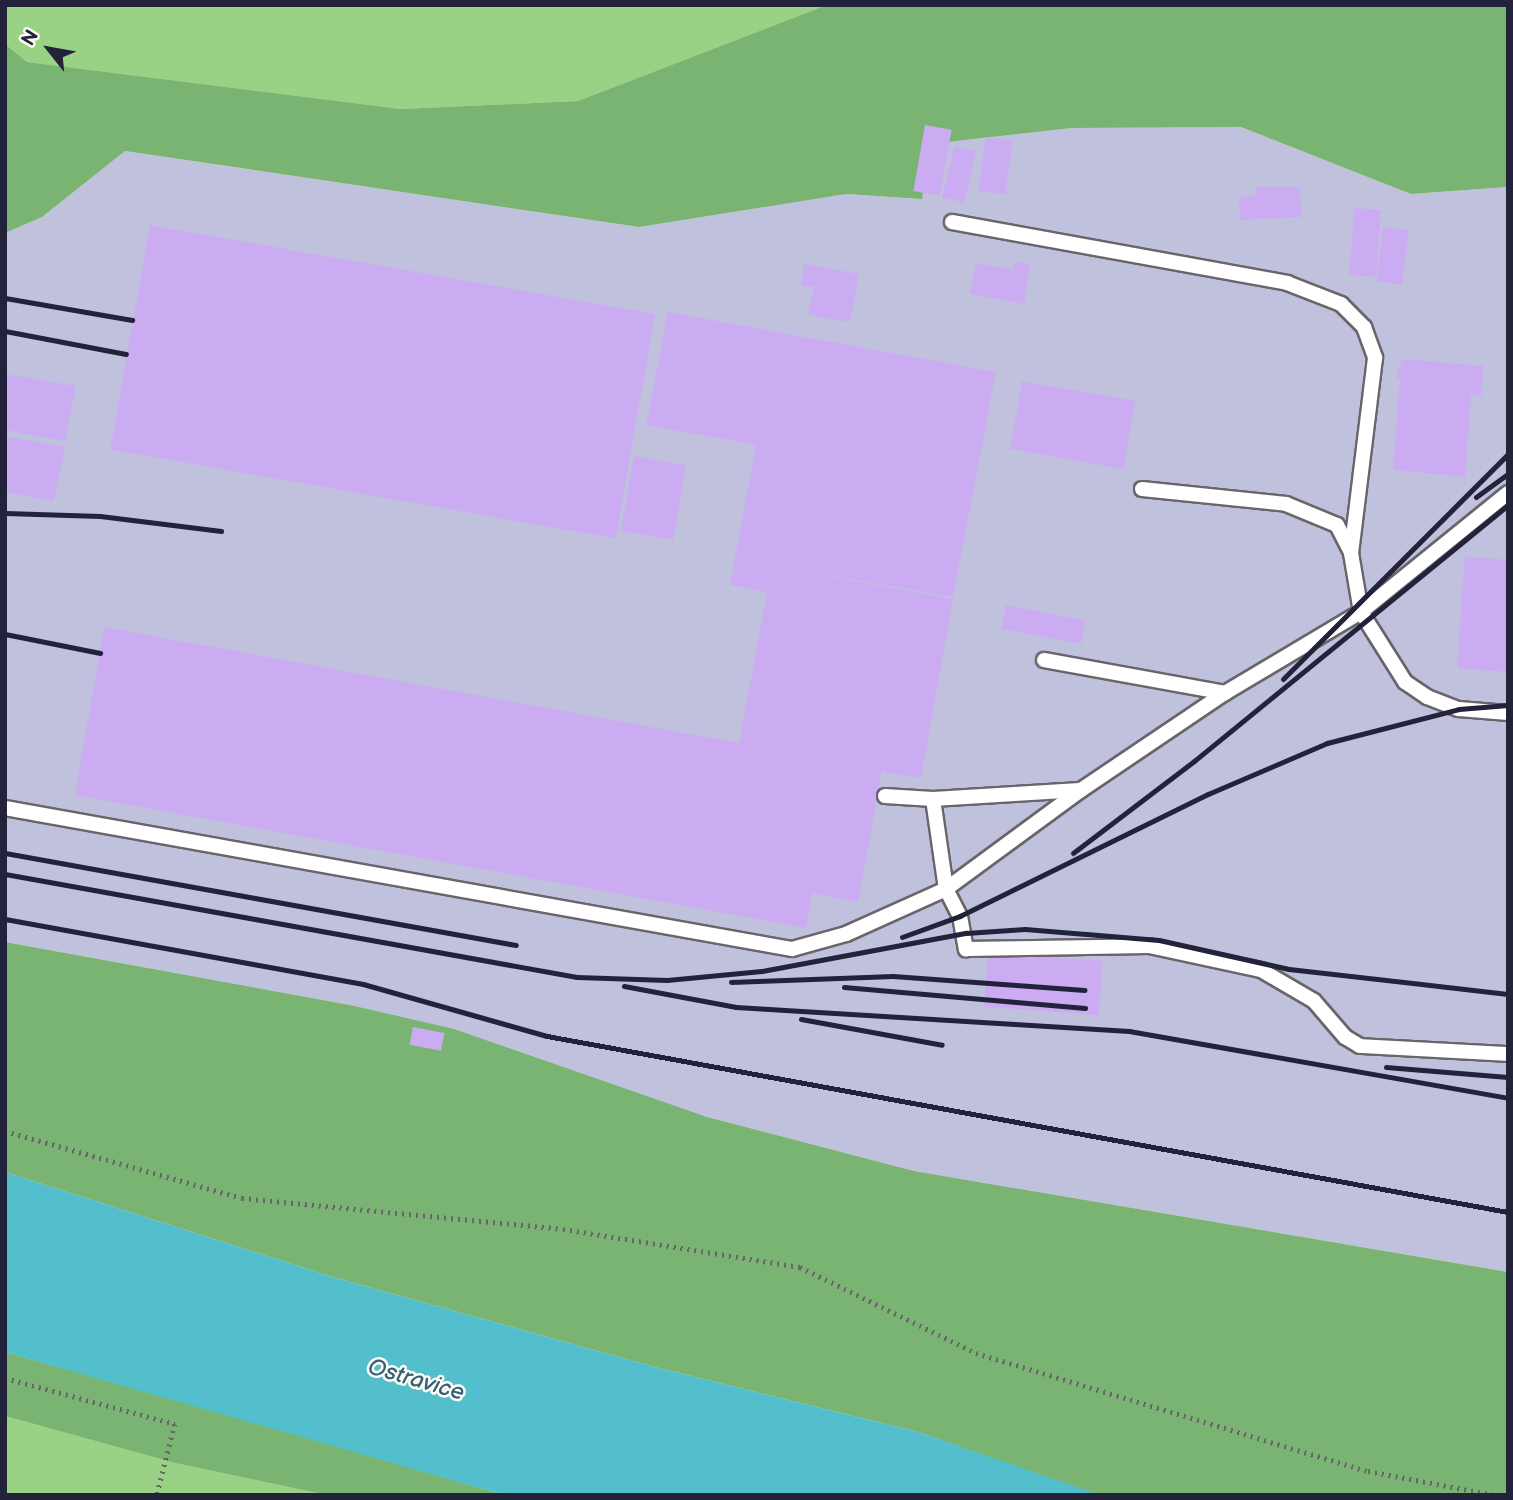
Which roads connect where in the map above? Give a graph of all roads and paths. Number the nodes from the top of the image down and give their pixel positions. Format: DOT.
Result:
graph roads {
  1 [pos="952,222"];
  2 [pos="1142,489"];
  3 [pos="1508,493"];
  4 [pos="1351,553"];
  5 [pos="1361,612"];
  6 [pos="1044,660"];
  7 [pos="1225,693"];
  8 [pos="1508,713"];
  9 [pos="1082,790"];
  10 [pos="885,796"];
  11 [pos="933,799"];
  12 [pos="5,808"];
  13 [pos="946,890"];
  14 [pos="1508,1054"];
  15 [pos="5,1130"];
  16 [pos="5,1378"];
  17 [pos="157,1495"];
  18 [pos="1495,1495"];
  1 -- 4 [label="lane"];
  2 -- 4 [label="lane"];
  3 -- 5 [label="lane"];
  4 -- 5 [label="lane"];
  5 -- 7 [label="lane"];
  5 -- 8 [label="lane"];
  6 -- 7 [label="lane"];
  7 -- 9 [label="lane"];
  9 -- 11 [label="lane"];
  9 -- 13 [label="lane"];
  10 -- 11 [label="lane"];
  11 -- 13 [label="lane"];
  12 -- 13 [label="lane"];
  13 -- 14 [label="lane"];
  15 -- 18 [label="path"];
  16 -- 17 [label="path"];
}
